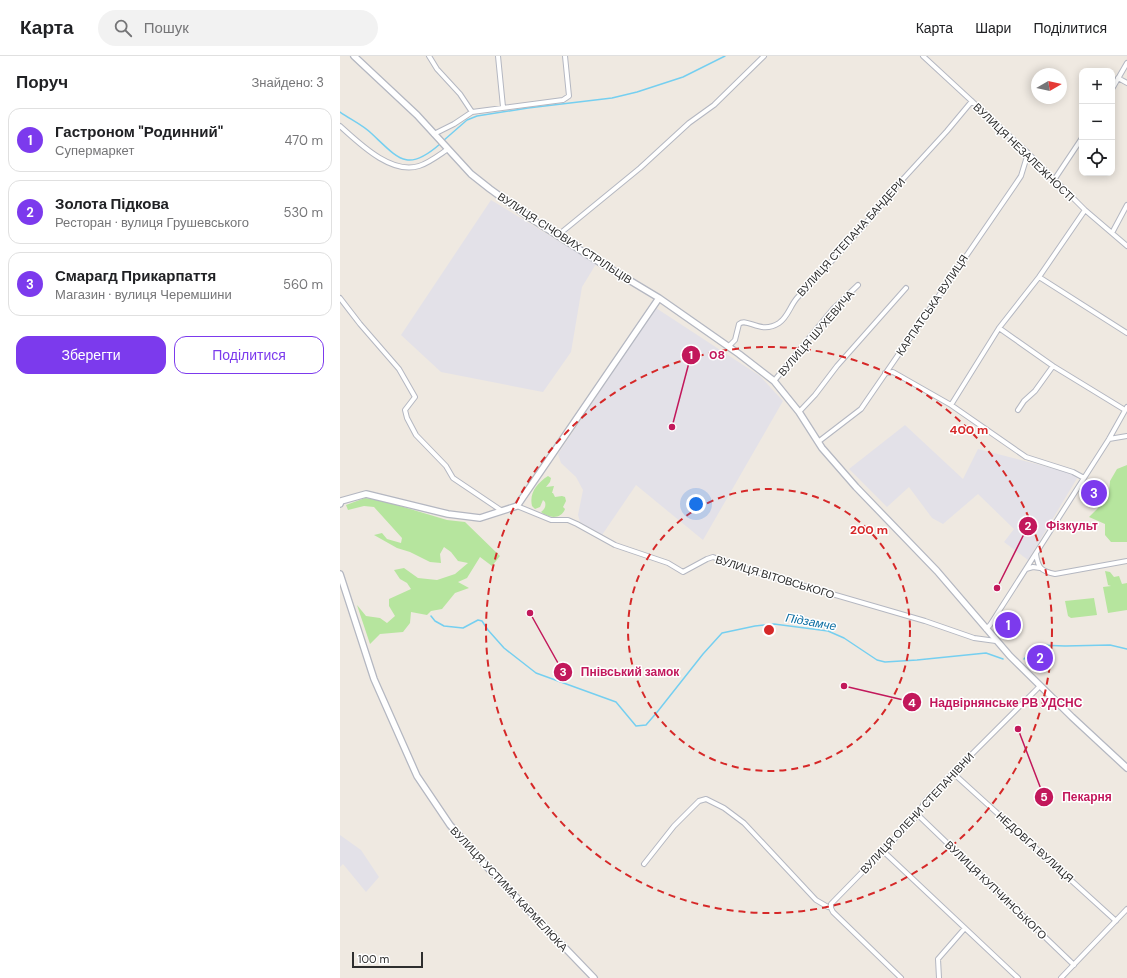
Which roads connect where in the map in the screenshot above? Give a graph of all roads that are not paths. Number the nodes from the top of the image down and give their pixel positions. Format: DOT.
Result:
graph roads {
  1 [pos="354,56"];
  2 [pos="429,56"];
  3 [pos="498,56"];
  4 [pos="565,56"];
  5 [pos="764,56"];
  6 [pos="923,56"];
  7 [pos="1127,63"];
  8 [pos="1118,78"];
  9 [pos="1127,83"];
  10 [pos="1115,84"];
  11 [pos="972,101"];
  12 [pos="503,107"];
  13 [pos="472,112"];
  14 [pos="340,126"];
  15 [pos="434,134"];
  16 [pos="1081,140"];
  17 [pos="446,147"];
  18 [pos="1028,153"];
  19 [pos="1054,180"];
  20 [pos="1127,205"];
  21 [pos="1084,210"];
  22 [pos="1112,233"];
  23 [pos="557,236"];
  24 [pos="1127,246"];
  25 [pos="1039,277"];
  26 [pos="858,285"];
  27 [pos="906,288"];
  28 [pos="340,298"];
  29 [pos="659,298"];
  30 [pos="999,328"];
  31 [pos="1127,332"];
  32 [pos="728,347"];
  33 [pos="1053,366"];
  34 [pos="885,373"];
  35 [pos="774,381"];
  36 [pos="951,405"];
  37 [pos="1126,409"];
  38 [pos="1018,410"];
  39 [pos="798,412"];
  40 [pos="1127,436"];
  41 [pos="1109,439"];
  42 [pos="818,442"];
  43 [pos="1084,478"];
  44 [pos="340,504"];
  45 [pos="517,506"];
  46 [pos="502,511"];
  47 [pos="1036,554"];
  48 [pos="1127,561"];
  49 [pos="1040,568"];
  50 [pos="1026,569"];
  51 [pos="340,574"];
  52 [pos="986,629"];
  53 [pos="996,641"];
  54 [pos="1040,686"];
  55 [pos="1127,768"];
  56 [pos="953,773"];
  57 [pos="918,815"];
  58 [pos="883,851"];
  59 [pos="644,864"];
  60 [pos="830,908"];
  61 [pos="1127,909"];
  62 [pos="1116,921"];
  63 [pos="965,928"];
  64 [pos="1074,965"];
  65 [pos="594,978"];
  66 [pos="902,978"];
  67 [pos="939,978"];
  68 [pos="1018,978"];
  69 [pos="1062,978"];
  1 -- 15 [label="street, ВУЛИЦЯ СІЧОВИХ СТРІЛЬЦІВ"];
  2 -- 13 [label="street"];
  3 -- 12 [label="street"];
  4 -- 12 [label="street"];
  5 -- 23 [label="street"];
  6 -- 11 [label="street, ВУЛИЦЯ НЕЗАЛЕЖНОСТІ"];
  7 -- 8 [label="street"];
  8 -- 9 [label="street"];
  8 -- 10 [label="street"];
  11 -- 18 [label="street, ВУЛИЦЯ НЕЗАЛЕЖНОСТІ"];
  11 -- 32 [label="street, ВУЛИЦЯ СТЕПАНА БАНДЕРИ"];
  12 -- 13 [label="street"];
  13 -- 15 [label="street"];
  14 -- 17 [label="street"];
  15 -- 17 [label="street, ВУЛИЦЯ СІЧОВИХ СТРІЛЬЦІВ"];
  16 -- 19 [label="street"];
  17 -- 23 [label="street, ВУЛИЦЯ СІЧОВИХ СТРІЛЬЦІВ"];
  18 -- 19 [label="street, ВУЛИЦЯ НЕЗАЛЕЖНОСТІ"];
  18 -- 34 [label="street, КАРПАТСЬКА ВУЛИЦЯ"];
  19 -- 21 [label="street, ВУЛИЦЯ НЕЗАЛЕЖНОСТІ"];
  20 -- 22 [label="street"];
  21 -- 22 [label="street, ВУЛИЦЯ НЕЗАЛЕЖНОСТІ"];
  21 -- 25 [label="street"];
  22 -- 24 [label="street, ВУЛИЦЯ НЕЗАЛЕЖНОСТІ"];
  23 -- 29 [label="street, ВУЛИЦЯ СІЧОВИХ СТРІЛЬЦІВ"];
  25 -- 30 [label="street"];
  25 -- 31 [label="street"];
  26 -- 35 [label="street, ВУЛИЦЯ ШУХЕВИЧА"];
  27 -- 39 [label="street"];
  28 -- 46 [label="street"];
  29 -- 32 [label="street, ВУЛИЦЯ СІЧОВИХ СТРІЛЬЦІВ"];
  29 -- 45 [label="street"];
  30 -- 33 [label="street"];
  30 -- 36 [label="street"];
  32 -- 35 [label="street, ВУЛИЦЯ СІЧОВИХ СТРІЛЬЦІВ"];
  33 -- 37 [label="street"];
  33 -- 38 [label="street"];
  34 -- 36 [label="street"];
  34 -- 42 [label="street, КАРПАТСЬКА ВУЛИЦЯ"];
  35 -- 39 [label="street, ВУЛИЦЯ СІЧОВИХ СТРІЛЬЦІВ"];
  36 -- 43 [label="street"];
  37 -- 41 [label="street"];
  39 -- 42 [label="street, ВУЛИЦЯ СІЧОВИХ СТРІЛЬЦІВ"];
  40 -- 41 [label="street"];
  41 -- 43 [label="street"];
  42 -- 52 [label="street, ВУЛИЦЯ СІЧОВИХ СТРІЛЬЦІВ"];
  43 -- 47 [label="street"];
  44 -- 46 [label="street"];
  45 -- 46 [label="street"];
  45 -- 53 [label="street, ВУЛИЦЯ ВІТОВСЬКОГО"];
  47 -- 49 [label="street"];
  47 -- 50 [label="street"];
  48 -- 49 [label="street"];
  49 -- 50 [label="street"];
  50 -- 52 [label="street"];
  51 -- 65 [label="street, ВУЛИЦЯ УСТИМА КАРМЕЛЮКА"];
  52 -- 53 [label="street, ВУЛИЦЯ СІЧОВИХ СТРІЛЬЦІВ"];
  53 -- 54 [label="street, ВУЛИЦЯ СІЧОВИХ СТРІЛЬЦІВ"];
  54 -- 55 [label="street, ВУЛИЦЯ СІЧОВИХ СТРІЛЬЦІВ"];
  54 -- 56 [label="street, ВУЛИЦЯ ОЛЕНИ СТЕПАНІВНИ"];
  56 -- 57 [label="street, ВУЛИЦЯ ОЛЕНИ СТЕПАНІВНИ"];
  56 -- 62 [label="street, НЕДОВГА ВУЛИЦЯ"];
  57 -- 58 [label="street, ВУЛИЦЯ ОЛЕНИ СТЕПАНІВНИ"];
  57 -- 64 [label="street, ВУЛИЦЯ КУПЧИНСЬКОГО"];
  58 -- 60 [label="street, ВУЛИЦЯ ОЛЕНИ СТЕПАНІВНИ"];
  58 -- 63 [label="street"];
  59 -- 60 [label="street"];
  60 -- 66 [label="street"];
  61 -- 62 [label="street"];
  62 -- 64 [label="street"];
  63 -- 67 [label="street"];
  63 -- 68 [label="street"];
  64 -- 69 [label="street"];
}
